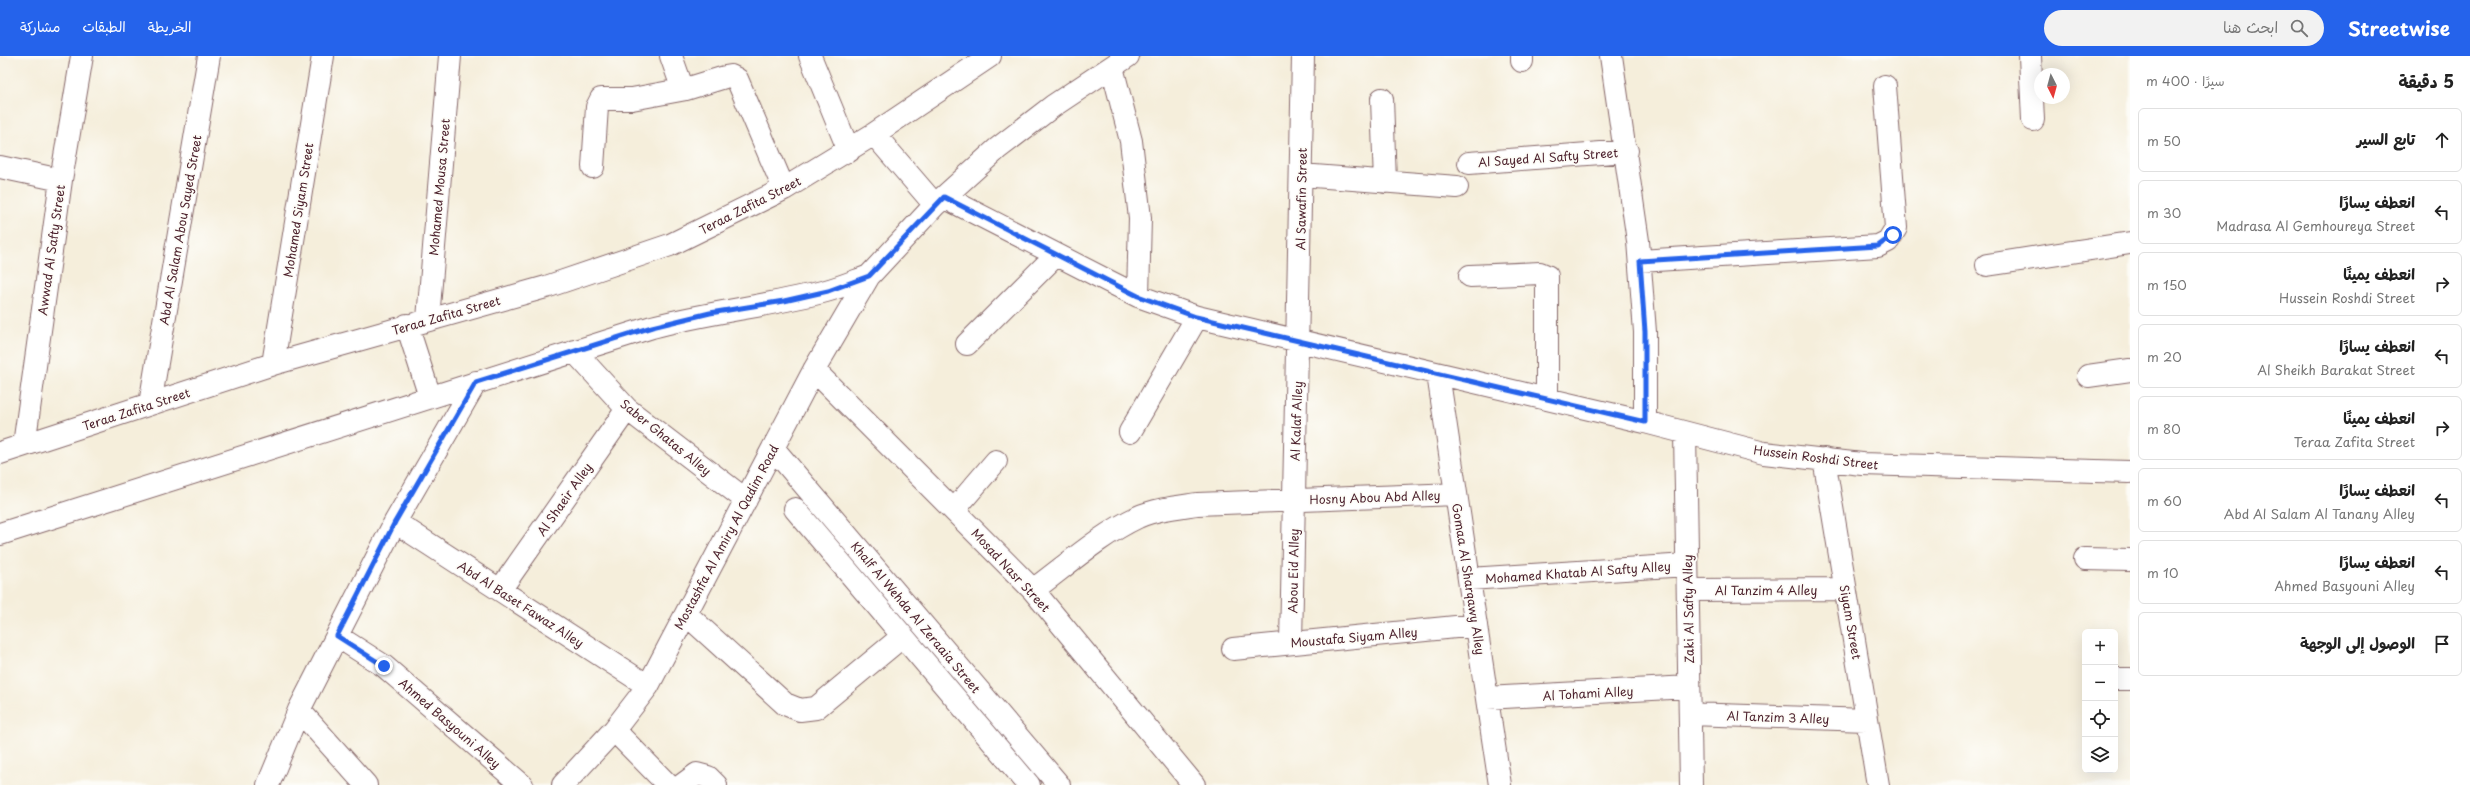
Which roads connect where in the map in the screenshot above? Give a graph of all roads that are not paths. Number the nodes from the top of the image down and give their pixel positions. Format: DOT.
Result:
graph roads {
  1 [pos="82,56"];
  2 [pos="209,56"];
  3 [pos="323,56"];
  4 [pos="450,56"];
  5 [pos="671,56"];
  6 [pos="810,56"];
  7 [pos="1303,56"];
  8 [pos="1611,56"];
  9 [pos="2030,56"];
  10 [pos="983,58"];
  11 [pos="1120,61"];
  12 [pos="1886,86"];
  13 [pos="686,88"];
  14 [pos="1382,99"];
  15 [pos="2033,120"];
  16 [pos="874,134"];
  17 [pos="849,150"];
  18 [pos="1627,151"];
  19 [pos="1469,163"];
  20 [pos="0,167"];
  21 [pos="593,167"];
  22 [pos="1302,175"];
  23 [pos="61,180"];
  24 [pos="1385,182"];
  25 [pos="1457,187"];
  26 [pos="784,189"];
  27 [pos="940,201"];
  28 [pos="2130,243"];
  29 [pos="1056,255"];
  30 [pos="1640,261"];
  31 [pos="1987,265"];
  32 [pos="869,276"];
  33 [pos="1470,276"];
  34 [pos="1138,296"];
  35 [pos="1196,317"];
  36 [pos="428,319"];
  37 [pos="407,325"];
  38 [pos="1299,342"];
  39 [pos="967,344"];
  40 [pos="574,352"];
  41 [pos="273,364"];
  42 [pos="814,370"];
  43 [pos="2130,370"];
  44 [pos="1438,374"];
  45 [pos="2088,376"];
  46 [pos="476,382"];
  47 [pos="430,397"];
  48 [pos="1547,399"];
  49 [pos="150,404"];
  50 [pos="627,409"];
  51 [pos="1645,422"];
  52 [pos="1130,432"];
  53 [pos="1685,433"];
  54 [pos="24,446"];
  55 [pos="773,448"];
  56 [pos="0,453"];
  57 [pos="1824,459"];
  58 [pos="996,462"];
  59 [pos="2130,472"];
  60 [pos="1456,494"];
  61 [pos="746,500"];
  62 [pos="1294,500"];
  63 [pos="795,509"];
  64 [pos="954,510"];
  65 [pos="395,522"];
  66 [pos="0,534"];
  67 [pos="2085,559"];
  68 [pos="2130,560"];
  69 [pos="1687,565"];
  70 [pos="1469,579"];
  71 [pos="1845,589"];
  72 [pos="500,590"];
  73 [pos="1033,590"];
  74 [pos="1688,590"];
  75 [pos="686,614"];
  76 [pos="1476,625"];
  77 [pos="337,636"];
  78 [pos="903,636"];
  79 [pos="1291,643"];
  80 [pos="1233,649"];
  81 [pos="2118,679"];
  82 [pos="2130,679"];
  83 [pos="648,686"];
  84 [pos="1689,687"];
  85 [pos="1487,698"];
  86 [pos="299,710"];
  87 [pos="1690,714"];
  88 [pos="1867,720"];
  89 [pos="614,730"];
  90 [pos="268,785"];
  91 [pos="366,785"];
  92 [pos="522,785"];
  93 [pos="563,785"];
  94 [pos="668,785"];
  95 [pos="682,785"];
  96 [pos="716,785"];
  97 [pos="1029,785"];
  98 [pos="1059,785"];
  99 [pos="1194,785"];
  100 [pos="1500,785"];
  101 [pos="1691,785"];
  102 [pos="1878,785"];
  1 -- 23 [label="street, Awwad Al Safty Street"];
  2 -- 49 [label="street, Abd Al Salam Abou Sayed Street"];
  3 -- 41 [label="street, Mohamed Siyam Street"];
  4 -- 36 [label="street, Mohamed Mousa Street"];
  5 -- 13 [label="street"];
  6 -- 17 [label="street"];
  7 -- 22 [label="street, Al Sawafin Street"];
  8 -- 18 [label="street"];
  9 -- 15 [label="street"];
  10 -- 16 [label="street, Teraa Zafita Street"];
  11 -- 27 [label="street"];
  11 -- 34 [label="street"];
  12 -- 30 [label="street"];
  13 -- 21 [label="street"];
  13 -- 26 [label="street"];
  14 -- 24 [label="street"];
  16 -- 17 [label="street, Teraa Zafita Street"];
  16 -- 27 [label="street"];
  17 -- 26 [label="street, Teraa Zafita Street"];
  18 -- 19 [label="street, Al Sayed Al Safty Street"];
  18 -- 30 [label="street"];
  20 -- 23 [label="street"];
  22 -- 24 [label="street"];
  22 -- 38 [label="street, Al Sawafin Street"];
  23 -- 54 [label="street, Awwad Al Safty Street"];
  24 -- 25 [label="street"];
  26 -- 36 [label="street, Teraa Zafita Street"];
  27 -- 29 [label="street, Hussein Roshdi Street"];
  27 -- 32 [label="street"];
  28 -- 31 [label="street"];
  29 -- 34 [label="street, Hussein Roshdi Street"];
  29 -- 39 [label="street"];
  30 -- 51 [label="street"];
  32 -- 40 [label="street"];
  32 -- 42 [label="street, Mostashfa Al Amiry Al Qadim Road"];
  33 -- 48 [label="street"];
  34 -- 35 [label="street, Hussein Roshdi Street"];
  35 -- 38 [label="street, Hussein Roshdi Street"];
  35 -- 52 [label="street"];
  36 -- 37 [label="street, Teraa Zafita Street"];
  37 -- 41 [label="street, Teraa Zafita Street"];
  37 -- 47 [label="street"];
  38 -- 44 [label="street, Hussein Roshdi Street"];
  38 -- 62 [label="street, Al Kalaf Alley"];
  40 -- 46 [label="street"];
  40 -- 50 [label="street, Saber Ghatas Alley"];
  41 -- 49 [label="street, Teraa Zafita Street"];
  42 -- 55 [label="street, Mostashfa Al Amiry Al Qadim Road"];
  42 -- 64 [label="street, Mosad Nasr Street"];
  43 -- 45 [label="street"];
  44 -- 48 [label="street, Hussein Roshdi Street"];
  44 -- 60 [label="street, Gomaa Al Sharqawy Alley"];
  46 -- 47 [label="street"];
  46 -- 65 [label="street"];
  47 -- 66 [label="street"];
  48 -- 51 [label="street, Hussein Roshdi Street"];
  49 -- 54 [label="street, Teraa Zafita Street"];
  50 -- 61 [label="street, Saber Ghatas Alley"];
  50 -- 72 [label="street, Al Shaeir Alley"];
  51 -- 53 [label="street, Hussein Roshdi Street"];
  53 -- 57 [label="street, Hussein Roshdi Street"];
  53 -- 69 [label="street, Zaki Al Safty Alley"];
  54 -- 56 [label="street, Teraa Zafita Street"];
  55 -- 61 [label="street, Mostashfa Al Amiry Al Qadim Road"];
  55 -- 98 [label="street, Khalf Al Wehda Al Zeraaia Street"];
  57 -- 59 [label="street, Hussein Roshdi Street"];
  57 -- 71 [label="street, Siyam Street"];
  58 -- 64 [label="street"];
  60 -- 62 [label="street, Hosny Abou Abd Alley"];
  60 -- 70 [label="street, Gomaa Al Sharqawy Alley"];
  61 -- 75 [label="street, Mostashfa Al Amiry Al Qadim Road"];
  62 -- 73 [label="street, Hosny Abou Abd Alley"];
  62 -- 79 [label="street, Abou Eid Alley"];
  63 -- 78 [label="street"];
  64 -- 73 [label="street, Mosad Nasr Street"];
  65 -- 72 [label="street, Abd Al Baset Fawaz Alley"];
  65 -- 77 [label="street"];
  67 -- 68 [label="street"];
  69 -- 70 [label="street, Mohamed Khatab Al Safty Alley"];
  69 -- 74 [label="street, Zaki Al Safty Alley"];
  70 -- 76 [label="street, Gomaa Al Sharqawy Alley"];
  71 -- 74 [label="street, Al Tanzim 4 Alley"];
  71 -- 88 [label="street, Siyam Street"];
  72 -- 83 [label="street, Abd Al Baset Fawaz Alley"];
  73 -- 99 [label="street, Mosad Nasr Street"];
  74 -- 84 [label="street, Zaki Al Safty Alley"];
  75 -- 78 [label="street"];
  75 -- 83 [label="street, Mostashfa Al Amiry Al Qadim Road"];
  76 -- 79 [label="street, Moustafa Siyam Alley"];
  76 -- 85 [label="street, Gomaa Al Sharqawy Alley"];
  77 -- 86 [label="street"];
  77 -- 92 [label="street, Ahmed Basyouni Alley"];
  78 -- 97 [label="street"];
  79 -- 80 [label="street, Moustafa Siyam Alley"];
  81 -- 82 [label="street"];
  83 -- 89 [label="street, Mostashfa Al Amiry Al Qadim Road"];
  84 -- 85 [label="street, Al Tohami Alley"];
  84 -- 87 [label="street, Zaki Al Safty Alley"];
  85 -- 100 [label="street, Gomaa Al Sharqawy Alley"];
  86 -- 90 [label="street"];
  86 -- 91 [label="street"];
  87 -- 88 [label="street, Al Tanzim 3 Alley"];
  87 -- 101 [label="street, Zaki Al Safty Alley"];
  88 -- 102 [label="street, Siyam Street"];
  89 -- 93 [label="street, Mostashfa Al Amiry Al Qadim Road"];
  89 -- 94 [label="street"];
  95 -- 96 [label="street"];
}
